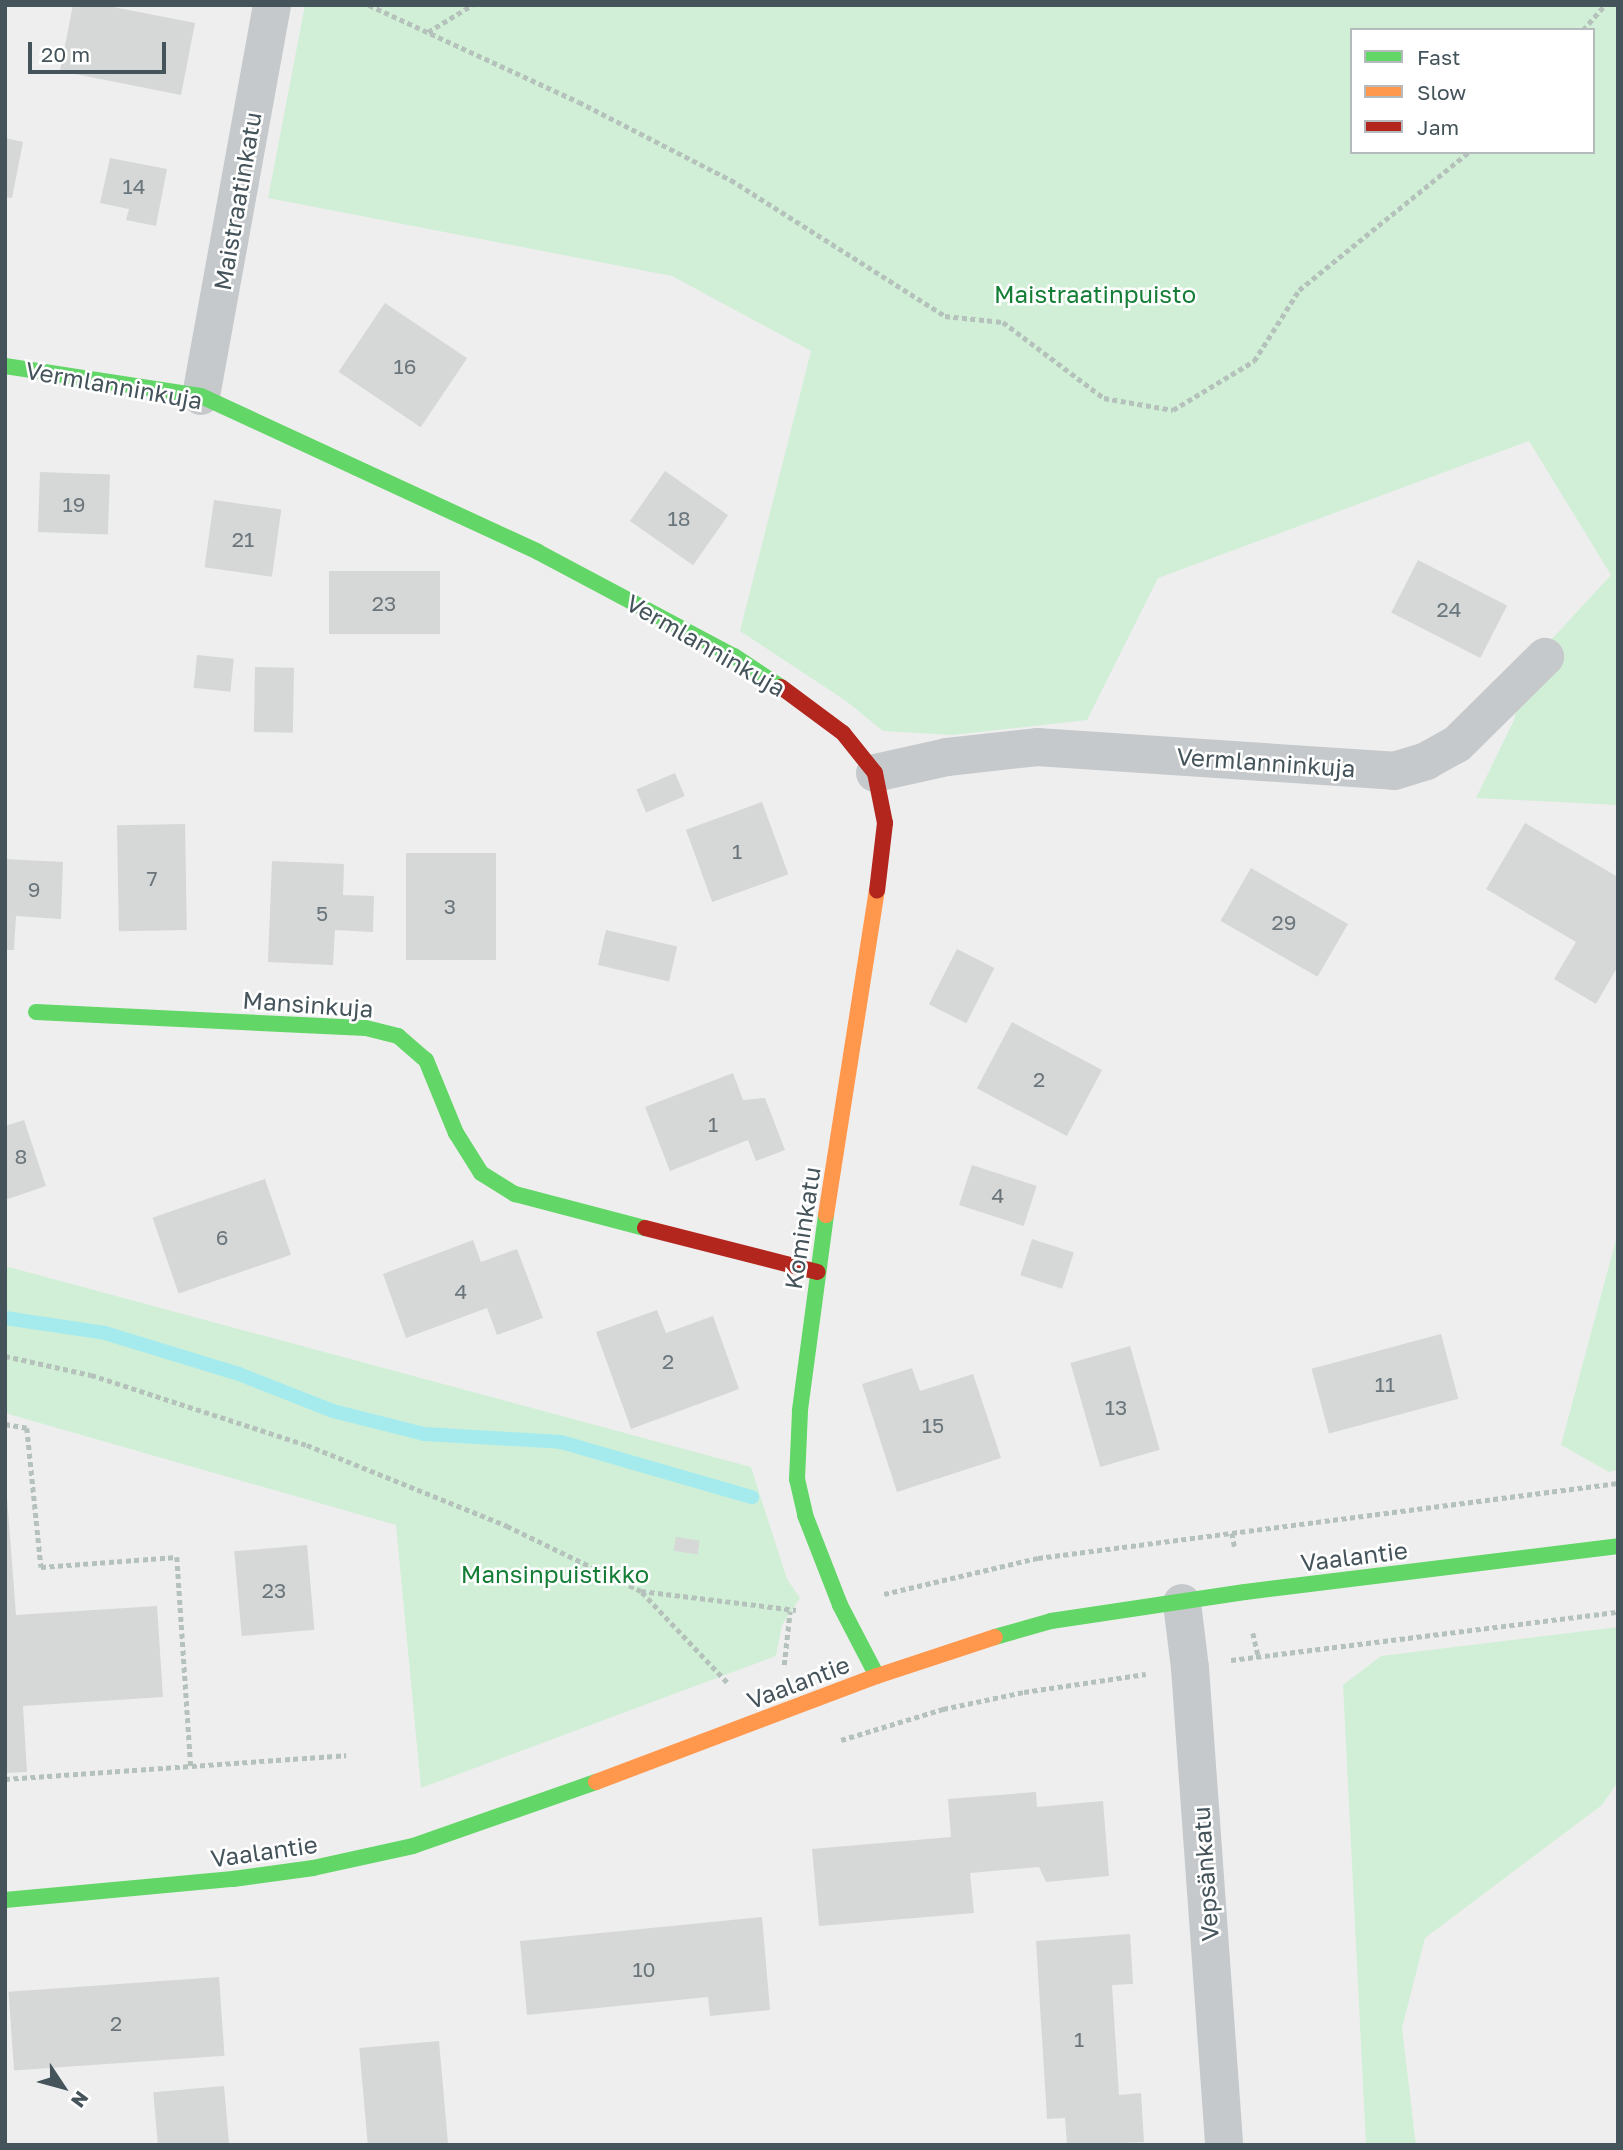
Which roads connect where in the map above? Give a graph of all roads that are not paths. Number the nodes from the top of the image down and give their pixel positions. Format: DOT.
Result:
graph roads {
  1 [pos="272,5"];
  2 [pos="5,366"];
  3 [pos="201,396"];
  4 [pos="1545,657"];
  5 [pos="875,773"];
  6 [pos="36,1012"];
  7 [pos="817,1272"];
  8 [pos="1618,1546"];
  9 [pos="1182,1603"];
  10 [pos="877,1676"];
  11 [pos="5,1900"];
  12 [pos="1224,2145"];
  1 -- 3 [label="street, Maistraatinkatu"];
  2 -- 3 [label="street, Vermlanninkuja"];
  3 -- 5 [label="street, Vermlanninkuja"];
  4 -- 5 [label="street, Vermlanninkuja"];
  5 -- 7 [label="street, Kominkatu"];
  6 -- 7 [label="street, Mansinkuja"];
  7 -- 10 [label="street, Kominkatu"];
  8 -- 9 [label="street, Vaalantie"];
  9 -- 10 [label="street, Vaalantie"];
  9 -- 12 [label="street, Vepsänkatu"];
  10 -- 11 [label="street, Vaalantie"];
}
